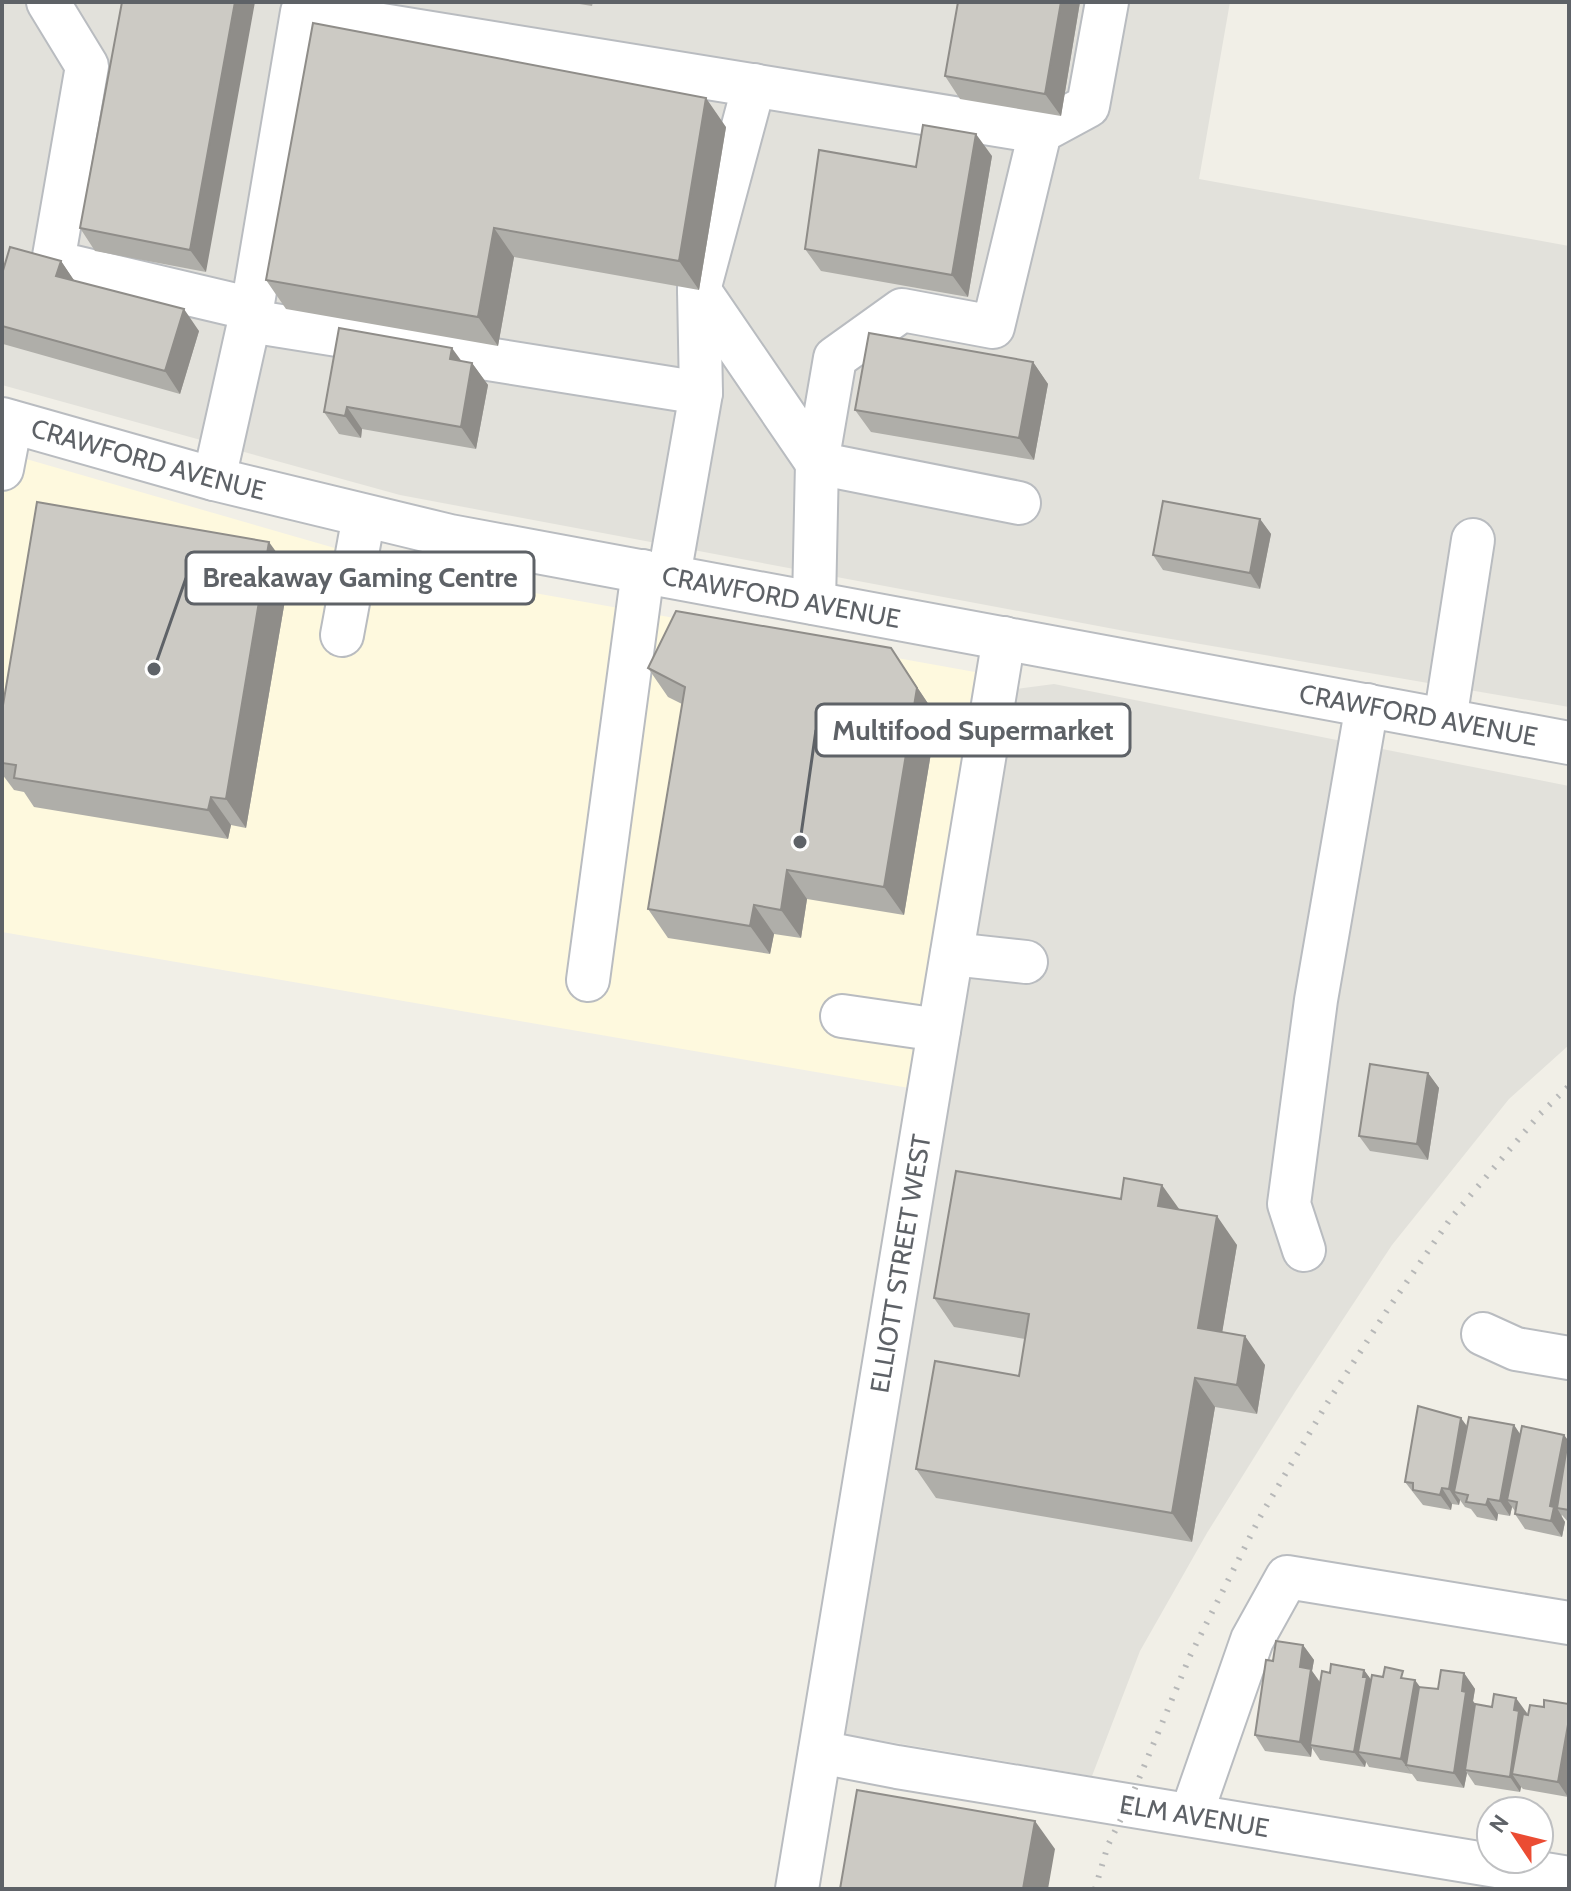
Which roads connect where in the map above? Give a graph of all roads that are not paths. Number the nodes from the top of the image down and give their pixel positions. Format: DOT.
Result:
graph roads {
  1 [pos="48,2"];
  2 [pos="1107,2"];
  3 [pos="754,85"];
  4 [pos="1040,132"];
  5 [pos="699,290"];
  6 [pos="251,315"];
  7 [pos="701,393"];
  8 [pos="6,420"];
  9 [pos="817,463"];
  10 [pos="2,469"];
  11 [pos="214,479"];
  12 [pos="1019,503"];
  13 [pos="364,516"];
  14 [pos="1473,540"];
  15 [pos="656,574"];
  16 [pos="814,603"];
  17 [pos="342,635"];
  18 [pos="1004,638"];
  19 [pos="1367,705"];
  20 [pos="1445,720"];
  21 [pos="1569,743"];
  22 [pos="952,954"];
  23 [pos="1026,962"];
  24 [pos="588,980"];
  25 [pos="842,1016"];
  26 [pos="939,1030"];
  27 [pos="1304,1250"];
  28 [pos="1483,1334"];
  29 [pos="1569,1358"];
  30 [pos="1569,1623"];
  31 [pos="820,1752"];
  32 [pos="1191,1815"];
  33 [pos="1569,1878"];
  34 [pos="797,1889"];
  1 -- 6 [label="street"];
  2 -- 4 [label="street"];
  3 -- 4 [label="street"];
  3 -- 5 [label="street"];
  3 -- 6 [label="street"];
  4 -- 9 [label="street"];
  5 -- 7 [label="street"];
  5 -- 9 [label="street"];
  6 -- 7 [label="street"];
  6 -- 11 [label="street"];
  7 -- 15 [label="street"];
  8 -- 10 [label="street"];
  8 -- 11 [label="street, CRAWFORD AVENUE"];
  9 -- 12 [label="street"];
  9 -- 16 [label="street"];
  11 -- 13 [label="street, CRAWFORD AVENUE"];
  13 -- 15 [label="street, CRAWFORD AVENUE"];
  13 -- 17 [label="street"];
  14 -- 20 [label="street"];
  15 -- 16 [label="street, CRAWFORD AVENUE"];
  15 -- 24 [label="street"];
  16 -- 18 [label="street, CRAWFORD AVENUE"];
  18 -- 19 [label="street, CRAWFORD AVENUE"];
  18 -- 22 [label="street, ELLIOTT STREET WEST"];
  19 -- 20 [label="street, CRAWFORD AVENUE"];
  19 -- 27 [label="street"];
  20 -- 21 [label="street, CRAWFORD AVENUE"];
  22 -- 23 [label="street"];
  22 -- 26 [label="street, ELLIOTT STREET WEST"];
  25 -- 26 [label="street"];
  26 -- 31 [label="street, ELLIOTT STREET WEST"];
  28 -- 29 [label="street"];
  30 -- 32 [label="street"];
  31 -- 32 [label="street, ELM AVENUE"];
  31 -- 34 [label="street, ELLIOTT STREET WEST"];
  32 -- 33 [label="street, ELM AVENUE"];
}
